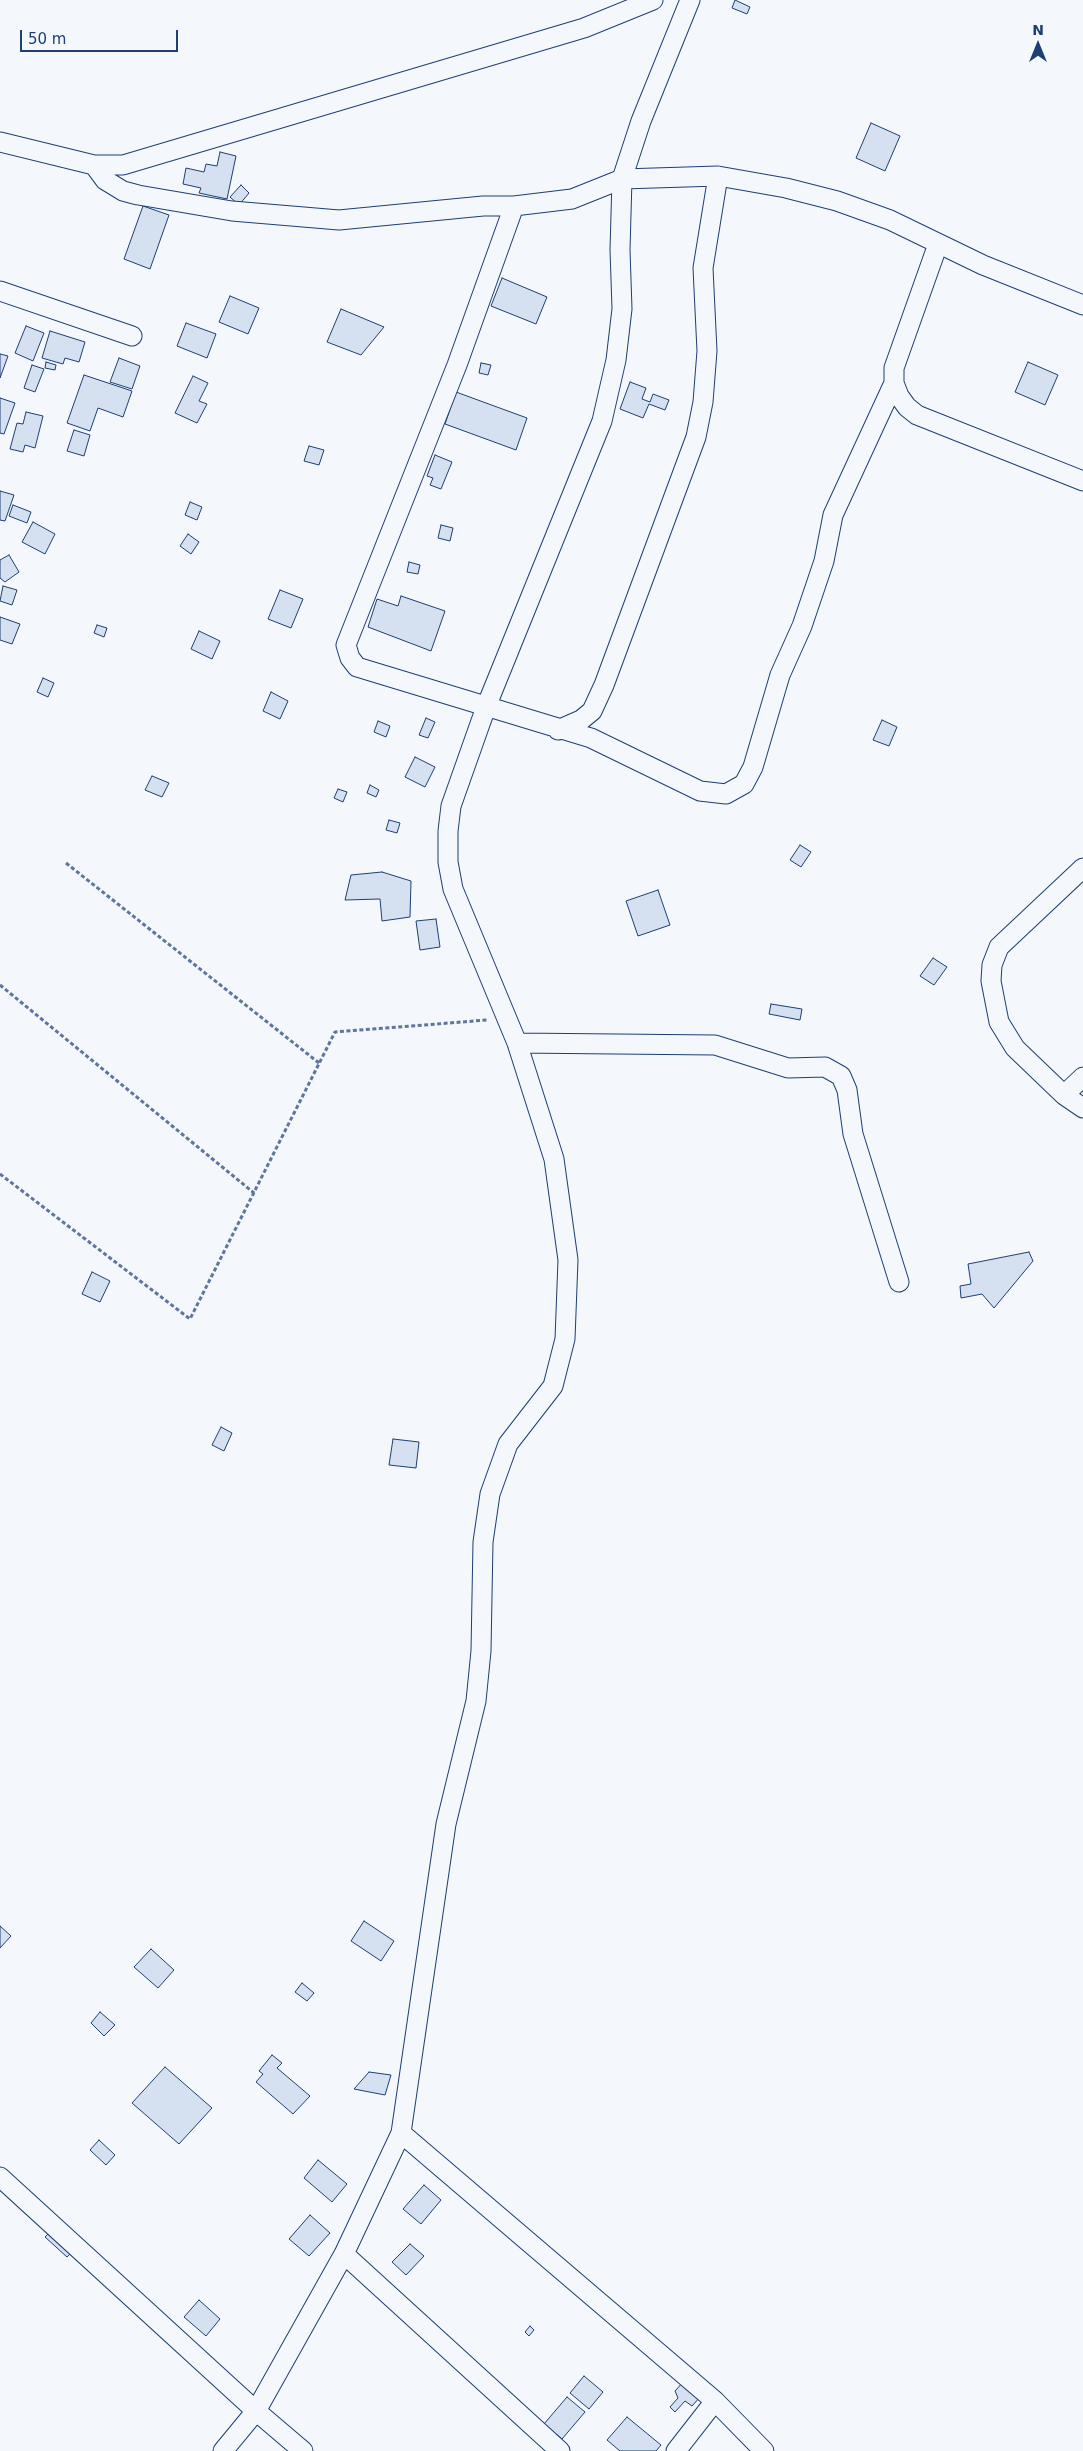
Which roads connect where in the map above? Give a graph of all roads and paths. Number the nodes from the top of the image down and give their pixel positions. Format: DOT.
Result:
graph roads {
  1 [pos="653,0"];
  2 [pos="690,0"];
  3 [pos="0,142"];
  4 [pos="94,165"];
  5 [pos="718,176"];
  6 [pos="622,178"];
  7 [pos="514,206"];
  8 [pos="938,244"];
  9 [pos="0,291"];
  10 [pos="1083,305"];
  11 [pos="132,336"];
  12 [pos="894,383"];
  13 [pos="1083,481"];
  14 [pos="486,708"];
  15 [pos="558,730"];
  16 [pos="66,863"];
  17 [pos="1083,868"];
  18 [pos="0,986"];
  19 [pos="507,1018"];
  20 [pos="517,1043"];
  21 [pos="319,1063"];
  22 [pos="1083,1077"];
  23 [pos="1064,1095"];
  24 [pos="1083,1108"];
  25 [pos="0,1174"];
  26 [pos="254,1193"];
  27 [pos="899,1282"];
  28 [pos="400,2133"];
  29 [pos="0,2177"];
  30 [pos="344,2254"];
  31 [pos="715,2401"];
  32 [pos="256,2411"];
  33 [pos="223,2451"];
  34 [pos="303,2451"];
  35 [pos="560,2451"];
  36 [pos="676,2451"];
  37 [pos="764,2451"];
  1 -- 4 [label="street"];
  2 -- 6 [label="street"];
  3 -- 4 [label="street"];
  4 -- 7 [label="street"];
  5 -- 6 [label="street"];
  5 -- 8 [label="street"];
  5 -- 15 [label="street"];
  6 -- 7 [label="street"];
  6 -- 14 [label="street"];
  7 -- 14 [label="street"];
  8 -- 10 [label="street"];
  8 -- 12 [label="street"];
  9 -- 11 [label="street"];
  12 -- 13 [label="street"];
  12 -- 15 [label="street"];
  14 -- 15 [label="street"];
  14 -- 19 [label="street"];
  16 -- 21 [label="path"];
  17 -- 23 [label="street"];
  18 -- 26 [label="path"];
  19 -- 20 [label="street"];
  19 -- 21 [label="path"];
  20 -- 27 [label="street"];
  20 -- 28 [label="street"];
  21 -- 26 [label="path"];
  22 -- 23 [label="street"];
  23 -- 24 [label="street"];
  25 -- 26 [label="path"];
  28 -- 30 [label="street"];
  28 -- 31 [label="street"];
  29 -- 32 [label="street"];
  30 -- 32 [label="street"];
  30 -- 35 [label="street"];
  31 -- 36 [label="street"];
  31 -- 37 [label="street"];
  32 -- 33 [label="street"];
  32 -- 34 [label="street"];
}
